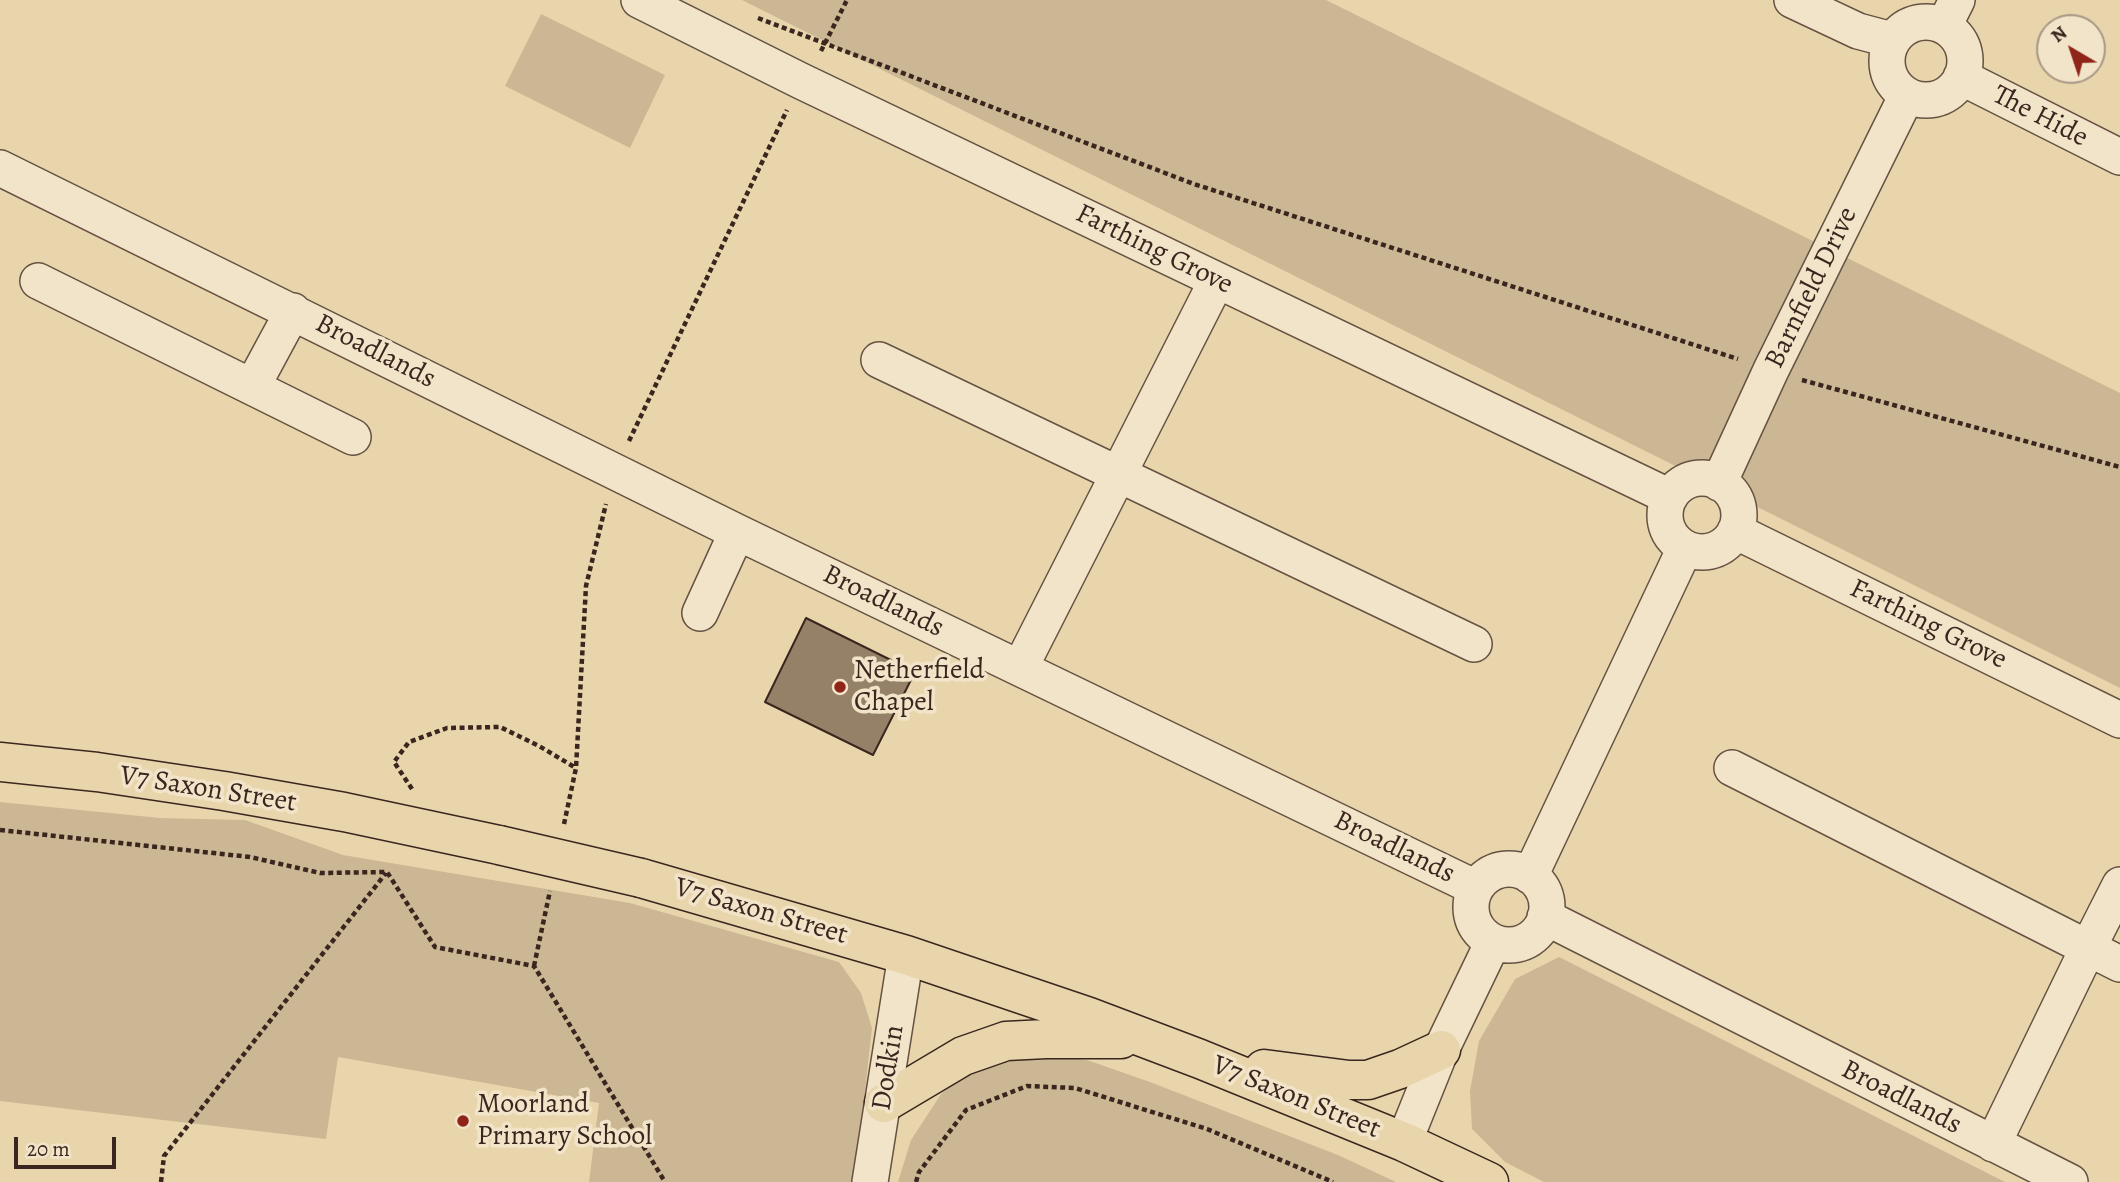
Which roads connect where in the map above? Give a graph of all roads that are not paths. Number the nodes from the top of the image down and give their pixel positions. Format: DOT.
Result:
graph roads {
  1 [pos="639,0"];
  2 [pos="1792,0"];
  3 [pos="1950,13"];
  4 [pos="1892,40"];
  5 [pos="1961,77"];
  6 [pos="1907,95"];
  7 [pos="2120,157"];
  8 [pos="0,168"];
  9 [pos="1217,280"];
  10 [pos="38,281"];
  11 [pos="293,311"];
  12 [pos="878,360"];
  13 [pos="252,387"];
  14 [pos="353,437"];
  15 [pos="1118,474"];
  16 [pos="1719,483"];
  17 [pos="1670,497"];
  18 [pos="1735,531"];
  19 [pos="737,532"];
  20 [pos="1685,548"];
  21 [pos="700,613"];
  22 [pos="1474,644"];
  23 [pos="1020,668"];
  24 [pos="2120,720"];
  25 [pos="0,762"];
  26 [pos="1732,768"];
  27 [pos="1530,876"];
  28 [pos="2120,885"];
  29 [pos="1476,888"];
  30 [pos="1545,918"];
  31 [pos="1493,942"];
  32 [pos="2088,948"];
  33 [pos="906,955"];
  34 [pos="2120,964"];
  35 [pos="1151,1040"];
  36 [pos="1441,1050"];
  37 [pos="1200,1059"];
  38 [pos="884,1102"];
  39 [pos="1404,1142"];
  40 [pos="1993,1144"];
  41 [pos="870,1182"];
  42 [pos="1489,1182"];
  43 [pos="2070,1182"];
  1 -- 9 [label="street, Farthing Grove"];
  2 -- 4 [label="street"];
  3 -- 4 [label="street"];
  3 -- 5 [label="street"];
  4 -- 6 [label="street"];
  5 -- 6 [label="street"];
  5 -- 7 [label="street, The Hide"];
  6 -- 16 [label="street, Barnfield Drive"];
  8 -- 11 [label="street, Broadlands"];
  9 -- 15 [label="street"];
  9 -- 17 [label="street, Farthing Grove"];
  10 -- 13 [label="street"];
  11 -- 13 [label="street, Broadlands"];
  11 -- 19 [label="street, Broadlands"];
  12 -- 15 [label="street"];
  13 -- 14 [label="street"];
  15 -- 22 [label="street"];
  15 -- 23 [label="street"];
  16 -- 17 [label="street"];
  16 -- 18 [label="street"];
  17 -- 20 [label="street"];
  18 -- 20 [label="street"];
  18 -- 24 [label="street, Farthing Grove"];
  19 -- 21 [label="street"];
  19 -- 23 [label="street, Broadlands"];
  20 -- 27 [label="street"];
  23 -- 29 [label="street, Broadlands"];
  25 -- 33 [label="main road, V7 Saxon Street, bridge"];
  26 -- 32 [label="street"];
  27 -- 29 [label="street"];
  27 -- 30 [label="street"];
  28 -- 32 [label="street"];
  29 -- 31 [label="street"];
  30 -- 31 [label="street"];
  30 -- 40 [label="street, Broadlands"];
  31 -- 36 [label="street"];
  32 -- 34 [label="street"];
  32 -- 40 [label="street"];
  33 -- 35 [label="main road, V7 Saxon Street"];
  33 -- 38 [label="street, Dodkin"];
  35 -- 37 [label="main road, V7 Saxon Street"];
  35 -- 38 [label="main road"];
  36 -- 37 [label="main road"];
  36 -- 39 [label="street"];
  37 -- 39 [label="main road, V7 Saxon Street"];
  38 -- 41 [label="street, Dodkin"];
  39 -- 42 [label="main road, V7 Saxon Street"];
  40 -- 43 [label="street, Broadlands"];
}
